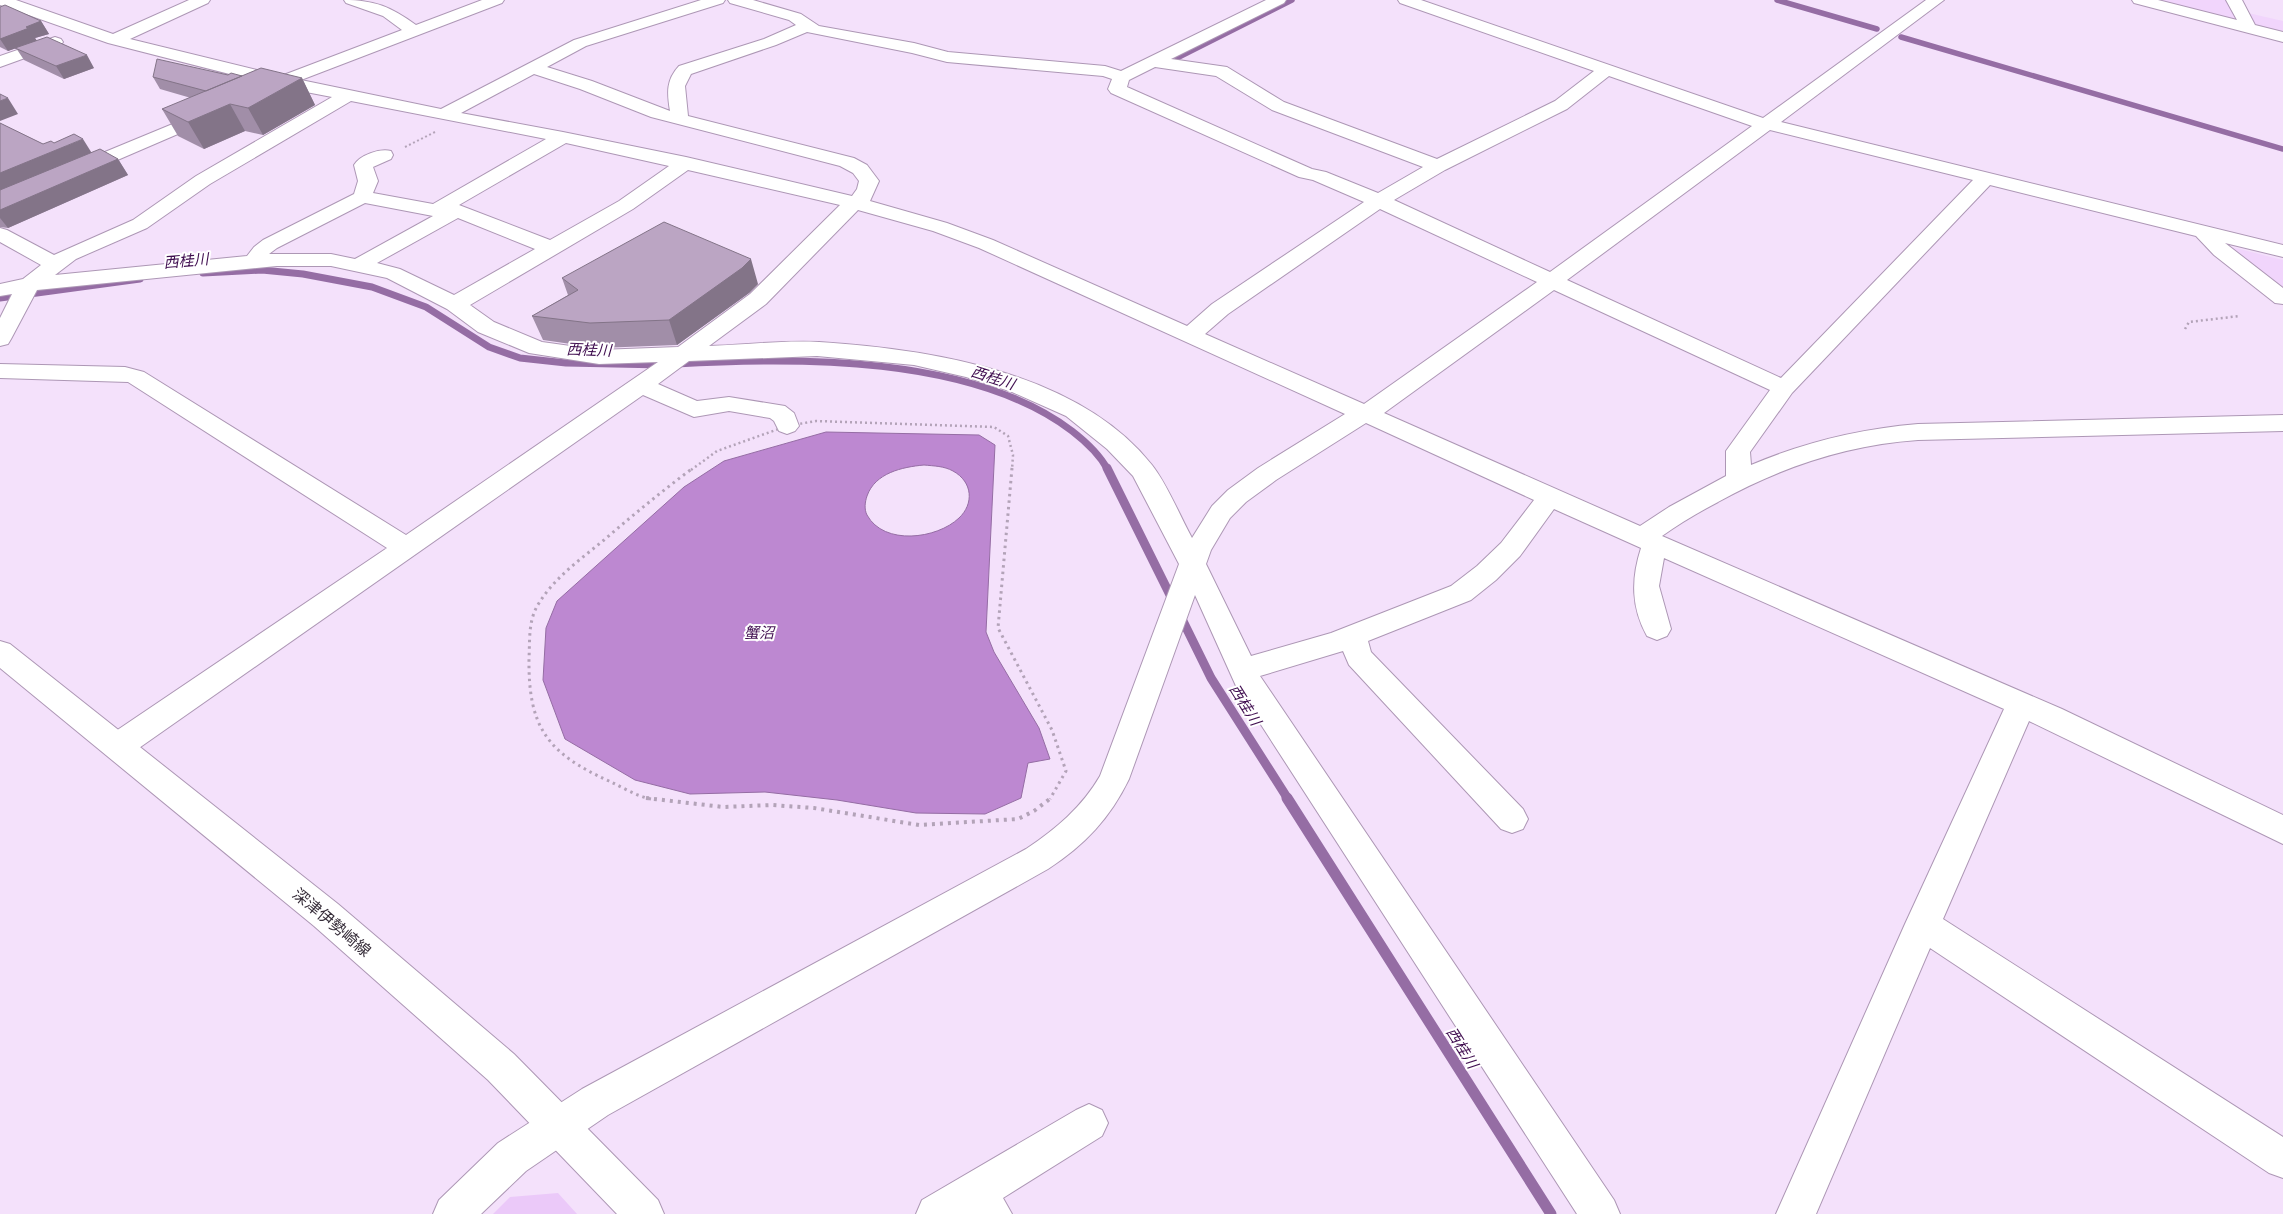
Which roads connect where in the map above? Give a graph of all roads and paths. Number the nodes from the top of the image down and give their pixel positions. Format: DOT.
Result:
graph roads {
  1 [pos="1,0"];
  2 [pos="202,0"];
  3 [pos="352,0"];
  4 [pos="496,0"];
  5 [pos="717,0"];
  6 [pos="736,0"];
  7 [pos="1278,0"];
  8 [pos="1406,0"];
  9 [pos="1936,0"];
  10 [pos="2140,0"];
  11 [pos="2234,0"];
  12 [pos="807,26"];
  13 [pos="2250,28"];
  14 [pos="412,30"];
  15 [pos="84,31"];
  16 [pos="2283,37"];
  17 [pos="114,40"];
  18 [pos="0,62"];
  19 [pos="1152,62"];
  20 [pos="532,68"];
  21 [pos="1607,70"];
  22 [pos="1122,76"];
  23 [pos="281,81"];
  24 [pos="260,93"];
  25 [pos="348,95"];
  26 [pos="224,108"];
  27 [pos="680,119"];
  28 [pos="443,122"];
  29 [pos="1767,124"];
  30 [pos="563,137"];
  31 [pos="384,155"];
  32 [pos="686,163"];
  33 [pos="1438,166"];
  34 [pos="63,176"];
  35 [pos="1986,178"];
  36 [pos="362,197"];
  37 [pos="1380,201"];
  38 [pos="855,203"];
  39 [pos="435,211"];
  40 [pos="457,211"];
  41 [pos="2203,231"];
  42 [pos="0,234"];
  43 [pos="551,248"];
  44 [pos="2283,251"];
  45 [pos="253,263"];
  46 [pos="56,264"];
  47 [pos="358,266"];
  48 [pos="1551,281"];
  49 [pos="28,286"];
  50 [pos="0,290"];
  51 [pos="2283,298"];
  52 [pos="456,304"];
  53 [pos="2240,316"];
  54 [pos="2185,329"];
  55 [pos="1190,335"];
  56 [pos="0,340"];
  57 [pos="680,355"];
  58 [pos="0,371"];
  59 [pos="645,382"];
  60 [pos="1784,388"];
  61 [pos="1365,414"];
  62 [pos="2283,423"];
  63 [pos="787,426"];
  64 [pos="1739,479"];
  65 [pos="1548,496"];
  66 [pos="1649,541"];
  67 [pos="407,548"];
  68 [pos="1191,570"];
  69 [pos="1657,629"];
  70 [pos="1352,636"];
  71 [pos="0,652"];
  72 [pos="1242,670"];
  73 [pos="2021,704"];
  74 [pos="118,746"];
  75 [pos="1512,819"];
  76 [pos="2283,830"];
  77 [pos="1922,924"];
  78 [pos="1089,1123"];
  79 [pos="557,1126"];
  80 [pos="2283,1159"];
  81 [pos="982,1204"];
  82 [pos="1800,1213"];
  83 [pos="453,1214"];
  84 [pos="644,1214"];
  85 [pos="936,1214"];
  86 [pos="1600,1214"];
  1 -- 15 [label="street"];
  2 -- 17 [label="street"];
  3 -- 14 [label="street"];
  4 -- 14 [label="street"];
  5 -- 20 [label="street"];
  6 -- 12 [label="street"];
  7 -- 19 [label="street"];
  8 -- 21 [label="street"];
  9 -- 29 [label="street"];
  10 -- 13 [label="street"];
  11 -- 13 [label="street"];
  12 -- 22 [label="street"];
  12 -- 27 [label="street"];
  13 -- 16 [label="street"];
  14 -- 23 [label="street"];
  15 -- 17 [label="street"];
  15 -- 18 [label="street"];
  17 -- 23 [label="street"];
  19 -- 22 [label="street"];
  19 -- 33 [label="street"];
  20 -- 27 [label="street"];
  20 -- 28 [label="street"];
  21 -- 29 [label="street"];
  21 -- 33 [label="street"];
  22 -- 37 [label="street"];
  23 -- 24 [label="street"];
  23 -- 25 [label="street"];
  25 -- 28 [label="street"];
  25 -- 46 [label="street"];
  26 -- 34 [label="street"];
  27 -- 38 [label="street"];
  28 -- 30 [label="street"];
  28 -- 31 [label="path"];
  29 -- 35 [label="street"];
  29 -- 48 [label="street"];
  30 -- 32 [label="street"];
  30 -- 39 [label="street"];
  31 -- 36 [label="street"];
  32 -- 38 [label="street"];
  32 -- 43 [label="street"];
  33 -- 37 [label="street"];
  35 -- 41 [label="street"];
  35 -- 60 [label="street"];
  36 -- 39 [label="street"];
  36 -- 45 [label="street"];
  37 -- 48 [label="street"];
  37 -- 55 [label="street"];
  38 -- 55 [label="street"];
  38 -- 57 [label="street"];
  39 -- 40 [label="street"];
  40 -- 43 [label="street"];
  40 -- 47 [label="street"];
  41 -- 44 [label="street"];
  41 -- 51 [label="street"];
  42 -- 46 [label="street"];
  43 -- 52 [label="street"];
  45 -- 47 [label="street"];
  45 -- 49 [label="street"];
  46 -- 49 [label="street"];
  47 -- 52 [label="street"];
  48 -- 60 [label="street"];
  48 -- 61 [label="street"];
  49 -- 50 [label="street"];
  49 -- 56 [label="street"];
  52 -- 57 [label="street"];
  53 -- 54 [label="path"];
  55 -- 61 [label="street"];
  57 -- 59 [label="street"];
  57 -- 68 [label="street"];
  58 -- 67 [label="street"];
  59 -- 63 [label="street"];
  59 -- 67 [label="street"];
  60 -- 64 [label="street"];
  61 -- 65 [label="street"];
  61 -- 68 [label="street"];
  62 -- 64 [label="street"];
  63 -- 63 [label="path"];
  64 -- 66 [label="street"];
  65 -- 66 [label="street"];
  65 -- 70 [label="street"];
  66 -- 69 [label="street"];
  66 -- 73 [label="street"];
  67 -- 74 [label="street"];
  68 -- 72 [label="street"];
  68 -- 79 [label="street"];
  70 -- 72 [label="street"];
  70 -- 75 [label="street"];
  71 -- 74 [label="street, 深津伊勢崎線"];
  72 -- 86 [label="street"];
  73 -- 76 [label="street"];
  73 -- 77 [label="street"];
  74 -- 79 [label="street, 深津伊勢崎線"];
  77 -- 80 [label="street"];
  77 -- 82 [label="street"];
  78 -- 81 [label="street"];
  79 -- 83 [label="street"];
  79 -- 84 [label="street, 深津伊勢崎線"];
  81 -- 85 [label="street"];
}
